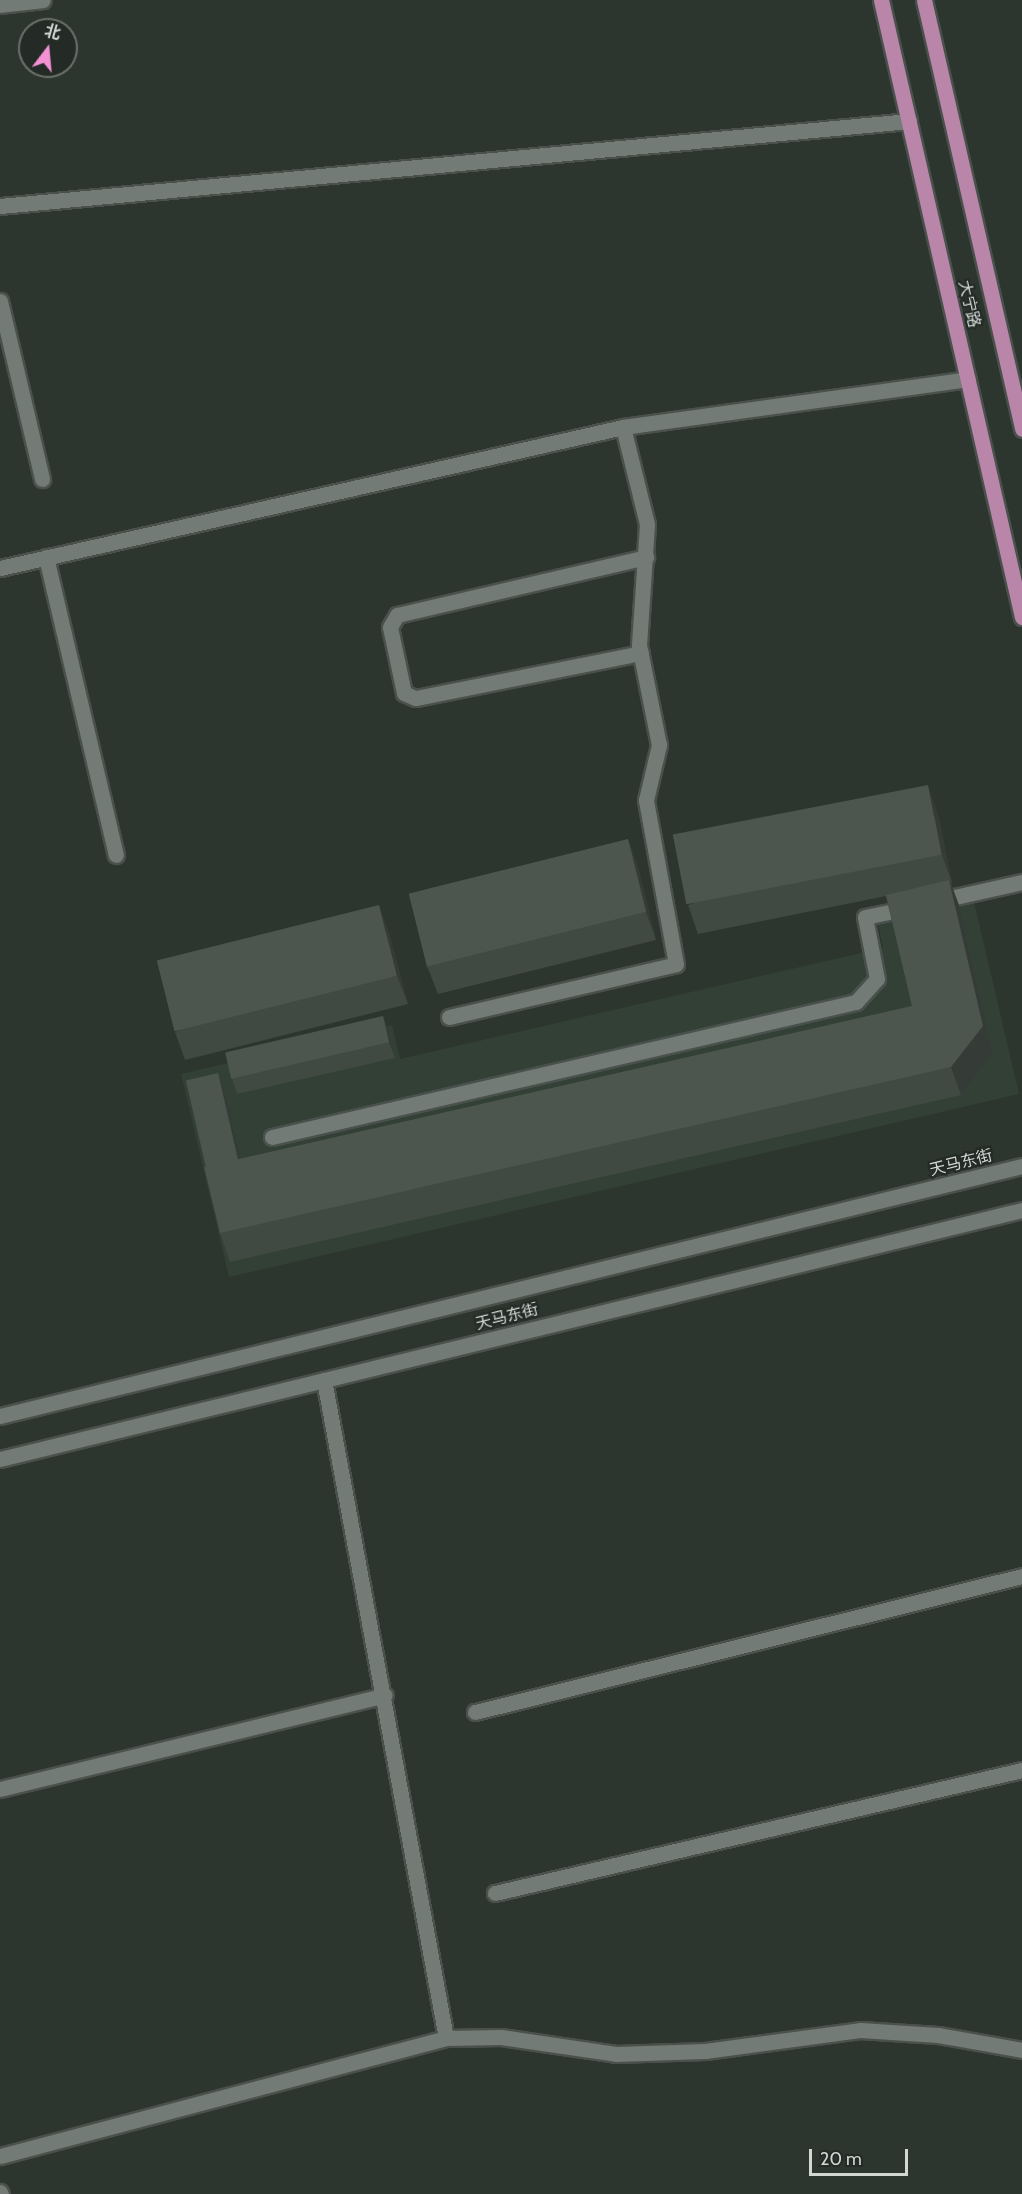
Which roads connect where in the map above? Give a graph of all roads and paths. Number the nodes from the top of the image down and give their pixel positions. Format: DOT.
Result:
graph roads {
  1 [pos="43,0"];
  2 [pos="881,0"];
  3 [pos="924,0"];
  4 [pos="0,5"];
  5 [pos="909,121"];
  6 [pos="0,206"];
  7 [pos="0,301"];
  8 [pos="968,379"];
  9 [pos="623,427"];
  10 [pos="1022,429"];
  11 [pos="42,479"];
  12 [pos="46,557"];
  13 [pos="646,557"];
  14 [pos="0,568"];
  15 [pos="1022,617"];
  16 [pos="641,653"];
  17 [pos="116,855"];
  18 [pos="1022,882"];
  19 [pos="449,1017"];
  20 [pos="272,1137"];
  21 [pos="1022,1166"];
  22 [pos="1022,1209"];
  23 [pos="324,1380"];
  24 [pos="0,1416"];
  25 [pos="0,1459"];
  26 [pos="1022,1576"];
  27 [pos="385,1695"];
  28 [pos="475,1712"];
  29 [pos="1022,1770"];
  30 [pos="0,1789"];
  31 [pos="495,1893"];
  32 [pos="446,2038"];
  33 [pos="1022,2050"];
  34 [pos="0,2156"];
  1 -- 4 [label="street"];
  2 -- 5 [label="main road, 大宁路"];
  3 -- 10 [label="main road, 大宁路"];
  5 -- 6 [label="street"];
  5 -- 8 [label="main road, 大宁路"];
  7 -- 11 [label="street"];
  8 -- 9 [label="street"];
  8 -- 15 [label="main road, 大宁路"];
  9 -- 12 [label="street"];
  9 -- 13 [label="street"];
  12 -- 14 [label="street"];
  12 -- 17 [label="street"];
  13 -- 16 [label="street"];
  13 -- 16 [label="street"];
  16 -- 19 [label="street"];
  18 -- 20 [label="street"];
  21 -- 24 [label="street, 天马东街"];
  22 -- 23 [label="street, 天马东街"];
  23 -- 25 [label="street, 天马东街"];
  23 -- 27 [label="street"];
  26 -- 28 [label="street"];
  27 -- 30 [label="street"];
  27 -- 32 [label="street"];
  29 -- 31 [label="street"];
  32 -- 33 [label="street"];
  32 -- 34 [label="street"];
}
